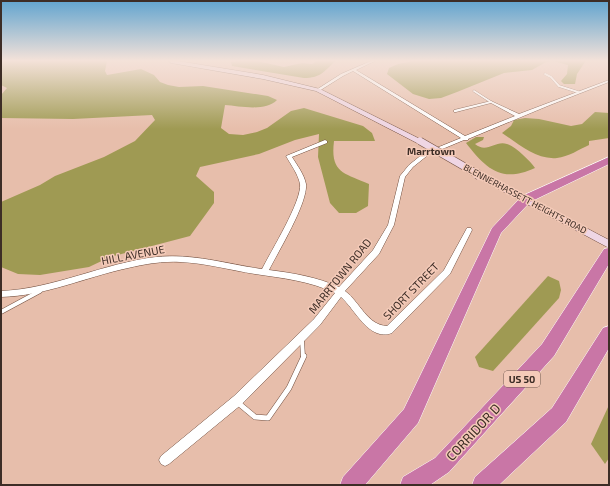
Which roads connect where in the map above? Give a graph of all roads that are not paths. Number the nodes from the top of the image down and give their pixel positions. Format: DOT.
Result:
graph roads {
  1 [pos="291,84"];
  2 [pos="328,84"];
  3 [pos="377,84"];
  4 [pos="557,84"];
  5 [pos="601,84"];
  6 [pos="318,90"];
  7 [pos="474,91"];
  8 [pos="578,92"];
  9 [pos="491,102"];
  10 [pos="456,111"];
  11 [pos="519,116"];
  12 [pos="466,138"];
  13 [pos="325,142"];
  14 [pos="609,160"];
  15 [pos="526,199"];
  16 [pos="469,230"];
  17 [pos="609,244"];
  18 [pos="609,253"];
  19 [pos="264,272"];
  20 [pos="47,286"];
  21 [pos="340,292"];
  22 [pos="1,294"];
  23 [pos="1,312"];
  24 [pos="609,333"];
  25 [pos="301,338"];
  26 [pos="236,401"];
  27 [pos="165,460"];
  28 [pos="351,485"];
  29 [pos="411,485"];
  30 [pos="483,485"];
  1 -- 6 [label="street, BLENNERHASSETT HEIGHTS ROAD"];
  2 -- 6 [label="street"];
  3 -- 12 [label="street"];
  4 -- 8 [label="lane"];
  5 -- 8 [label="street, MARRTOWN ROAD"];
  6 -- 15 [label="street, BLENNERHASSETT HEIGHTS ROAD, bridge"];
  7 -- 9 [label="lane"];
  8 -- 11 [label="street, MARRTOWN ROAD"];
  9 -- 10 [label="street"];
  9 -- 11 [label="street"];
  11 -- 12 [label="street, MARRTOWN ROAD"];
  12 -- 21 [label="street, MARRTOWN ROAD"];
  13 -- 19 [label="street"];
  14 -- 15 [label="highway"];
  15 -- 17 [label="street, BLENNERHASSETT HEIGHTS ROAD"];
  15 -- 28 [label="highway"];
  16 -- 21 [label="street, SHORT STREET"];
  18 -- 29 [label="highway, CORRIDOR D / US 50"];
  19 -- 20 [label="street, HILL AVENUE"];
  19 -- 21 [label="street, HILL AVENUE"];
  20 -- 22 [label="street, HILL AVENUE"];
  20 -- 23 [label="lane"];
  21 -- 25 [label="street, MARRTOWN ROAD"];
  24 -- 30 [label="highway"];
  25 -- 26 [label="street, MARRTOWN ROAD"];
  25 -- 26 [label="lane"];
  26 -- 27 [label="street, MARRTOWN ROAD"];
}
